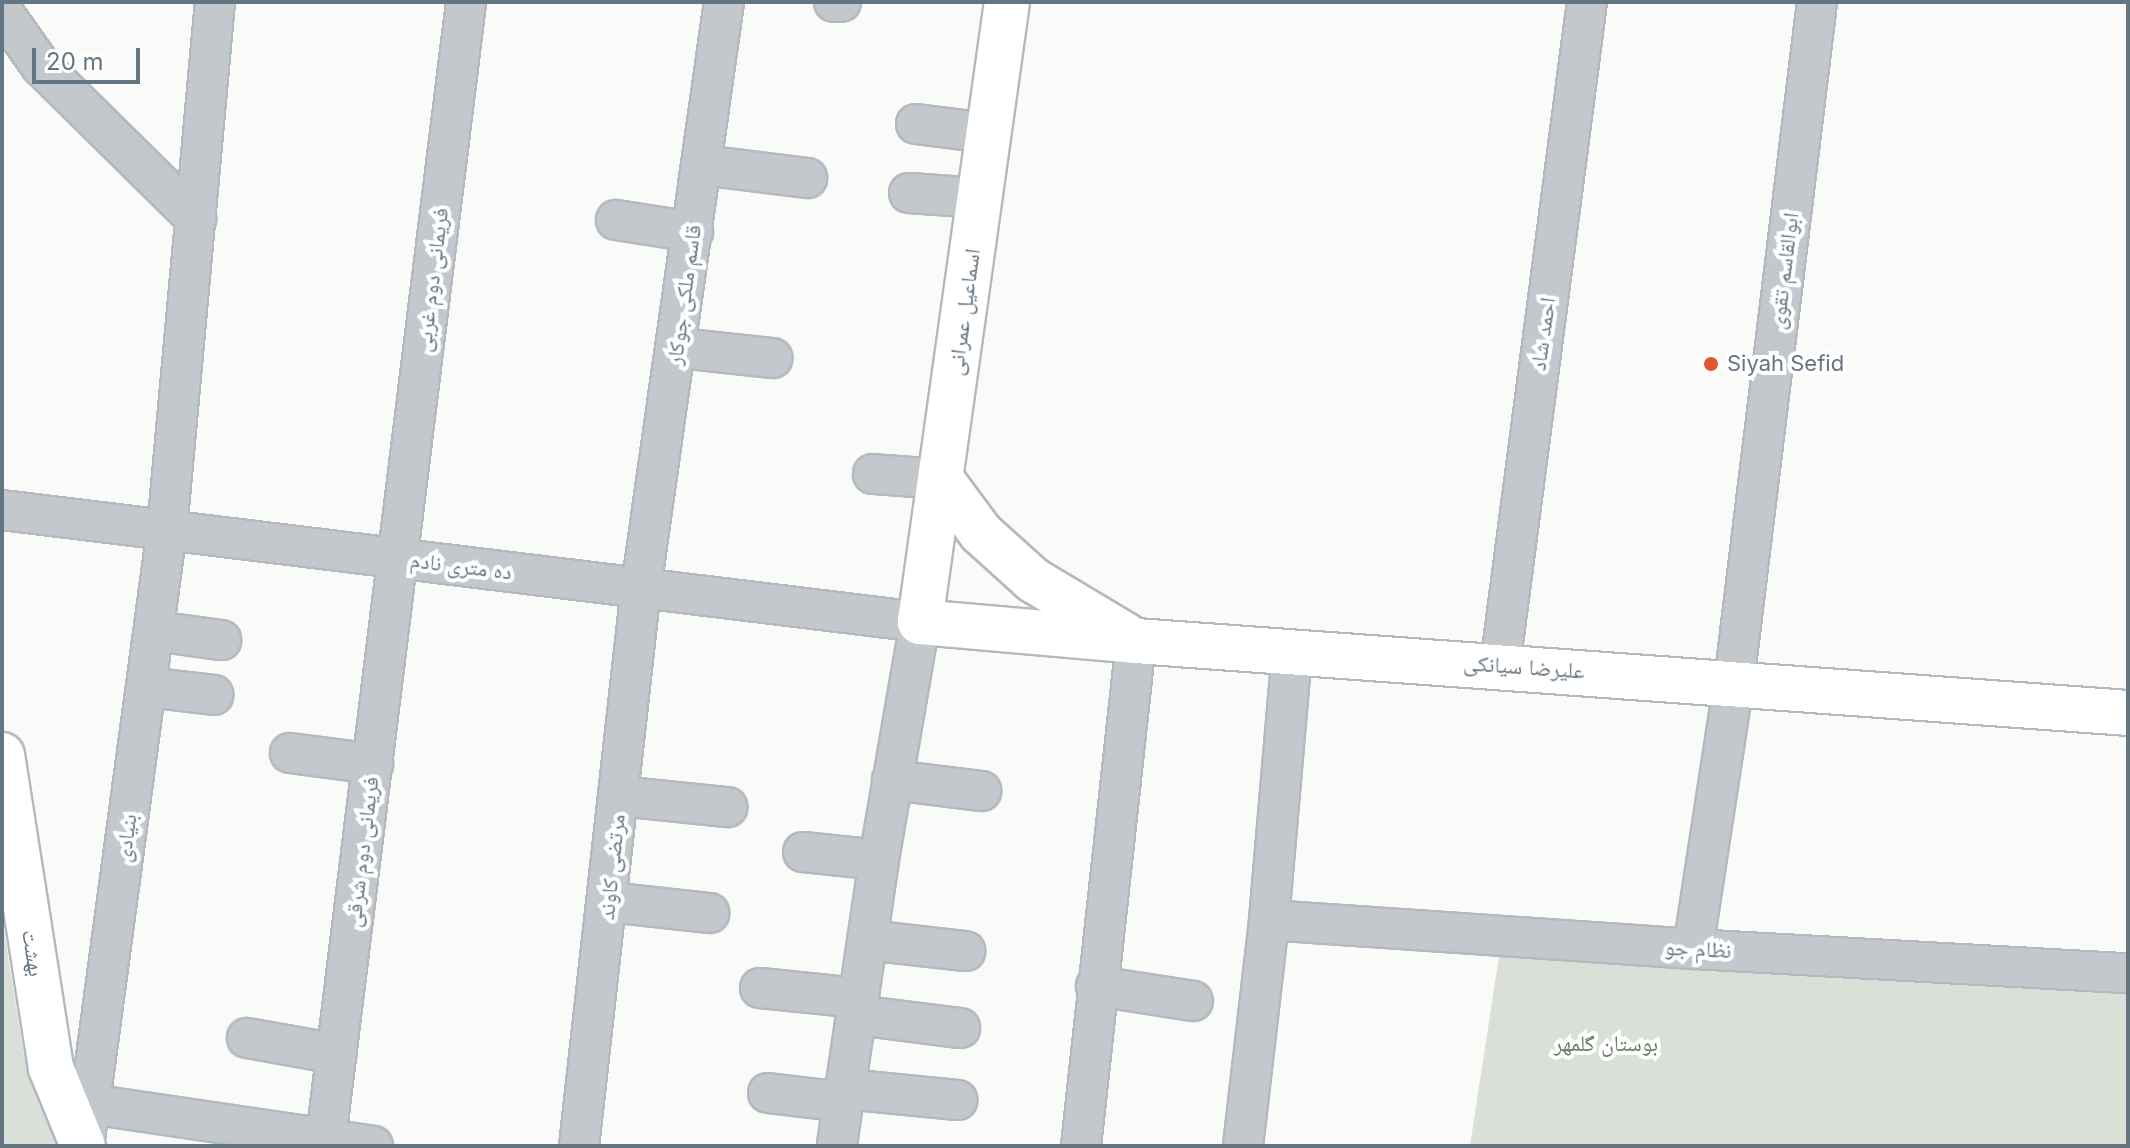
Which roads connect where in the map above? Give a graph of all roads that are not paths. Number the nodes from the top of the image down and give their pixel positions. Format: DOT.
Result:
graph roads {
  1 [pos="215,2"];
  2 [pos="466,2"];
  3 [pos="724,2"];
  4 [pos="834,2"];
  5 [pos="841,2"];
  6 [pos="1007,2"];
  7 [pos="1587,2"];
  8 [pos="1817,2"];
  9 [pos="2,11"];
  10 [pos="916,124"];
  11 [pos="988,133"];
  12 [pos="702,165"];
  13 [pos="807,178"];
  14 [pos="909,193"];
  15 [pos="980,198"];
  16 [pos="196,219"];
  17 [pos="616,220"];
  18 [pos="693,232"];
  19 [pos="678,348"];
  20 [pos="772,358"];
  21 [pos="873,474"];
  22 [pos="941,479"];
  23 [pos="2,510"];
  24 [pos="167,530"];
  25 [pos="399,559"];
  26 [pos="641,588"];
  27 [pos="920,622"];
  28 [pos="155,631"];
  29 [pos="221,640"];
  30 [pos="1136,641"];
  31 [pos="1292,652"];
  32 [pos="1500,666"];
  33 [pos="1734,682"];
  34 [pos="146,687"];
  35 [pos="214,695"];
  36 [pos="2128,713"];
  37 [pos="290,753"];
  38 [pos="2,755"];
  39 [pos="373,764"];
  40 [pos="892,780"];
  41 [pos="981,791"];
  42 [pos="620,796"];
  43 [pos="727,807"];
  44 [pos="803,852"];
  45 [pos="879,860"];
  46 [pos="608,902"];
  47 [pos="709,913"];
  48 [pos="1269,920"];
  49 [pos="867,940"];
  50 [pos="1693,949"];
  51 [pos="965,951"];
  52 [pos="2128,973"];
  53 [pos="1096,986"];
  54 [pos="760,988"];
  55 [pos="1193,1001"];
  56 [pos="858,1006"];
  57 [pos="960,1028"];
  58 [pos="247,1038"];
  59 [pos="337,1054"];
  60 [pos="768,1093"];
  61 [pos="844,1096"];
  62 [pos="957,1100"];
  63 [pos="86,1132"];
  64 [pos="326,1143"];
  65 [pos="373,1146"];
  66 [pos="579,1146"];
  67 [pos="837,1146"];
  68 [pos="1081,1146"];
  69 [pos="1243,1146"];
  1 -- 16 [label="street, بنیادی"];
  2 -- 25 [label="street, فریمانی دوم غربی"];
  3 -- 12 [label="street, قاسم ملکی جوکار"];
  4 -- 5 [label="street"];
  6 -- 11 [label="street, اسماعیل عمرانی"];
  7 -- 32 [label="street, احمد شاد"];
  8 -- 33 [label="street, ابوالقاسم تقوی"];
  9 -- 16 [label="street"];
  10 -- 11 [label="street"];
  11 -- 15 [label="street, اسماعیل عمرانی"];
  12 -- 13 [label="street"];
  12 -- 18 [label="street, قاسم ملکی جوکار"];
  14 -- 15 [label="street"];
  15 -- 22 [label="street, اسماعیل عمرانی"];
  16 -- 24 [label="street, بنیادی"];
  17 -- 18 [label="street"];
  18 -- 19 [label="street, قاسم ملکی جوکار"];
  19 -- 20 [label="street"];
  19 -- 26 [label="street, قاسم ملکی جوکار"];
  21 -- 22 [label="street"];
  22 -- 27 [label="street, اسماعیل عمرانی"];
  22 -- 30 [label="street"];
  23 -- 24 [label="street, ده متری نادم"];
  24 -- 25 [label="street, ده متری نادم"];
  24 -- 28 [label="street, بنیادی"];
  25 -- 26 [label="street, ده متری نادم"];
  25 -- 39 [label="street, فریمانی دوم شرقی"];
  26 -- 27 [label="street, ده متری نادم"];
  26 -- 42 [label="street, مرتضی کاوند"];
  27 -- 30 [label="street, علیرضا سیانکی"];
  27 -- 40 [label="street"];
  28 -- 29 [label="street"];
  28 -- 34 [label="street, بنیادی"];
  30 -- 31 [label="street, علیرضا سیانکی"];
  30 -- 53 [label="street"];
  31 -- 32 [label="street, علیرضا سیانکی"];
  31 -- 48 [label="street"];
  32 -- 33 [label="street, علیرضا سیانکی"];
  33 -- 36 [label="street, علیرضا سیانکی"];
  33 -- 50 [label="street, ابوالقاسم تقوی"];
  34 -- 35 [label="street"];
  34 -- 63 [label="street, بنیادی"];
  37 -- 39 [label="street"];
  38 -- 63 [label="street, بهشت"];
  39 -- 59 [label="street, فریمانی دوم شرقی"];
  40 -- 41 [label="street"];
  40 -- 45 [label="street"];
  42 -- 43 [label="street"];
  42 -- 46 [label="street, مرتضی کاوند"];
  44 -- 45 [label="street"];
  45 -- 49 [label="street"];
  46 -- 47 [label="street"];
  46 -- 66 [label="street, مرتضی کاوند"];
  48 -- 50 [label="street, نظام جو"];
  48 -- 69 [label="street"];
  49 -- 51 [label="street"];
  49 -- 56 [label="street"];
  50 -- 52 [label="street, نظام جو"];
  53 -- 55 [label="street"];
  53 -- 68 [label="street"];
  54 -- 56 [label="street"];
  56 -- 57 [label="street"];
  56 -- 61 [label="street"];
  58 -- 59 [label="street"];
  59 -- 64 [label="street, فریمانی دوم شرقی"];
  60 -- 61 [label="street"];
  61 -- 62 [label="street"];
  61 -- 67 [label="street"];
  63 -- 64 [label="street"];
  64 -- 65 [label="street"];
}
